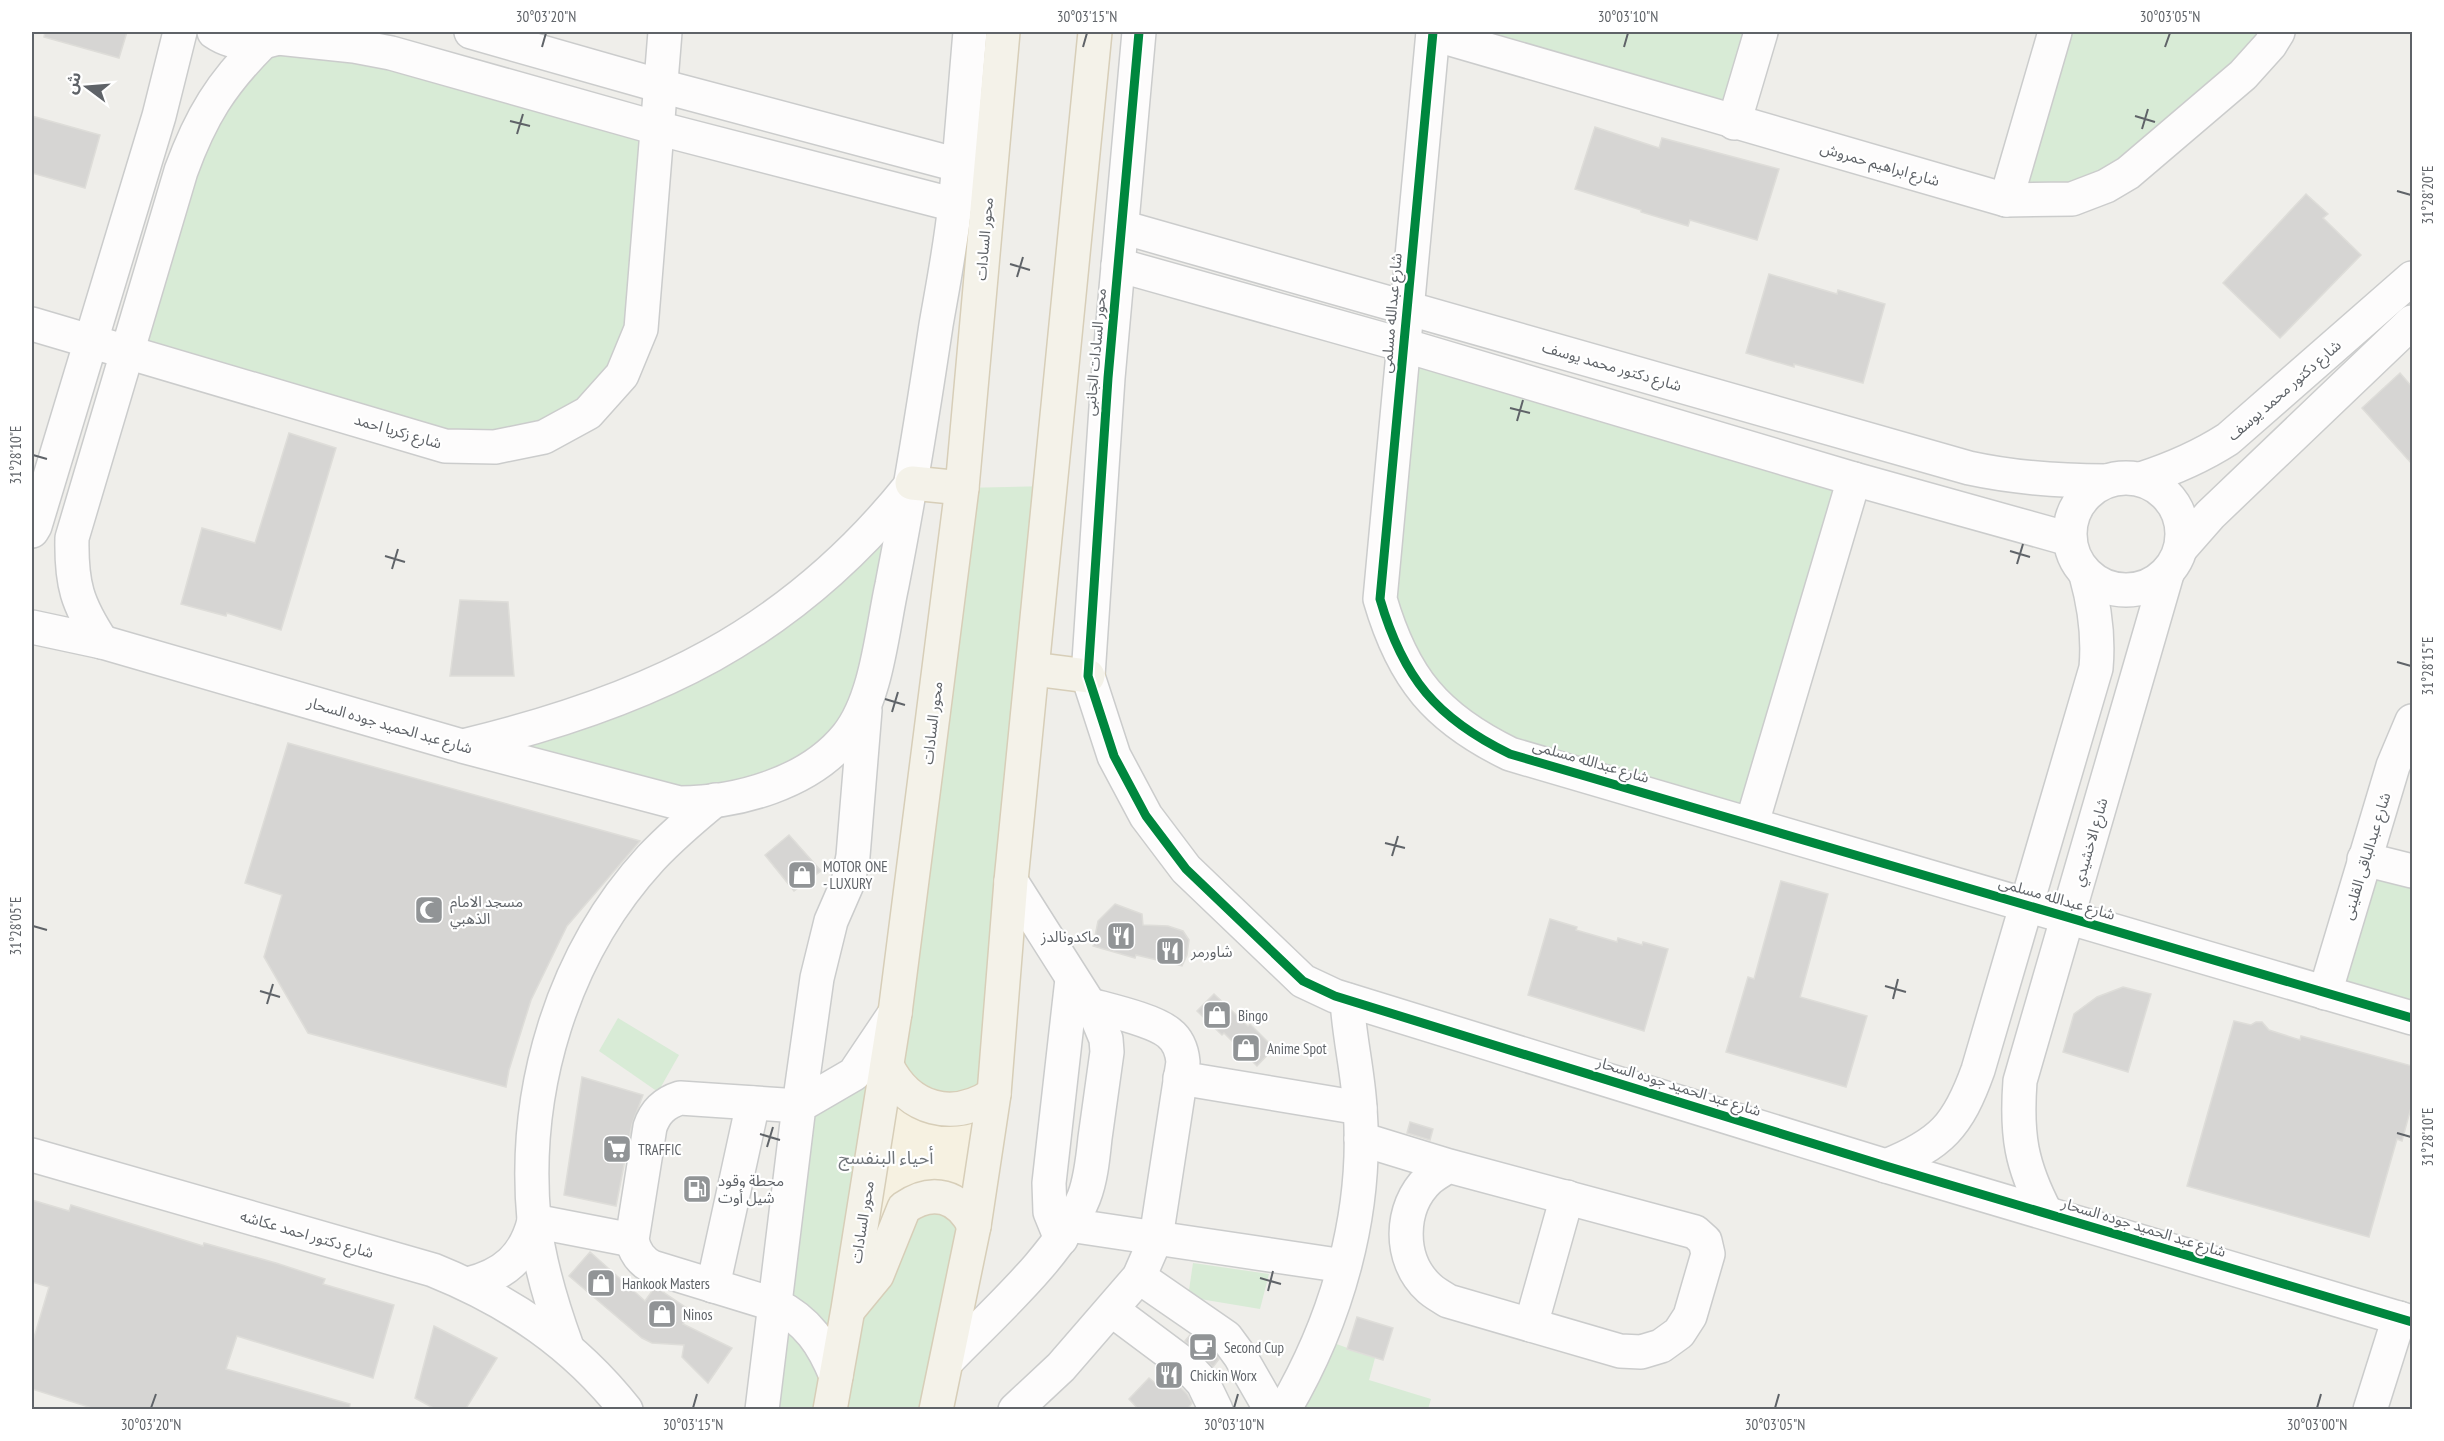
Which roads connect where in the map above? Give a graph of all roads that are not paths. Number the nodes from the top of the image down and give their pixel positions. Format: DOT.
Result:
graph roads {
  1 [pos="180,32"];
  2 [pos="214,32"];
  3 [pos="471,32"];
  4 [pos="665,32"];
  5 [pos="970,32"];
  6 [pos="1139,32"];
  7 [pos="1761,32"];
  8 [pos="2055,32"];
  9 [pos="2278,32"];
  10 [pos="1433,33"];
  11 [pos="1004,36"];
  12 [pos="276,37"];
  13 [pos="1093,37"];
  14 [pos="661,86"];
  15 [pos="1734,123"];
  16 [pos="657,128"];
  17 [pos="958,165"];
  18 [pos="2006,200"];
  19 [pos="955,205"];
  20 [pos="1122,227"];
  21 [pos="1118,265"];
  22 [pos="2412,278"];
  23 [pos="1407,307"];
  24 [pos="2412,322"];
  25 [pos="32,324"];
  26 [pos="90,341"];
  27 [pos="1403,345"];
  28 [pos="128,352"];
  29 [pos="1854,479"];
  30 [pos="2141,479"];
  31 [pos="2106,481"];
  32 [pos="912,483"];
  33 [pos="962,488"];
  34 [pos="32,531"];
  35 [pos="2069,539"];
  36 [pos="2174,561"];
  37 [pos="2086,575"];
  38 [pos="32,627"];
  39 [pos="102,642"];
  40 [pos="1034,669"];
  41 [pos="1088,676"];
  42 [pos="866,702"];
  43 [pos="2412,721"];
  44 [pos="462,746"];
  45 [pos="715,800"];
  46 [pos="1752,823"];
  47 [pos="2364,859"];
  48 [pos="2412,871"];
  49 [pos="1011,881"];
  50 [pos="2027,905"];
  51 [pos="2068,917"];
  52 [pos="1080,991"];
  53 [pos="2325,993"];
  54 [pos="1347,1000"];
  55 [pos="895,1013"];
  56 [pos="2412,1018"];
  57 [pos="887,1066"];
  58 [pos="1180,1078"];
  59 [pos="994,1094"];
  60 [pos="753,1103"];
  61 [pos="799,1106"];
  62 [pos="1361,1124"];
  63 [pos="32,1155"];
  64 [pos="1449,1166"];
  65 [pos="1886,1166"];
  66 [pos="1567,1197"];
  67 [pos="2046,1214"];
  68 [pos="534,1221"];
  69 [pos="974,1226"];
  70 [pos="1065,1232"];
  71 [pos="1156,1238"];
  72 [pos="632,1240"];
  73 [pos="1344,1266"];
  74 [pos="1139,1277"];
  75 [pos="468,1284"];
  76 [pos="713,1286"];
  77 [pos="776,1305"];
  78 [pos="848,1309"];
  79 [pos="1112,1310"];
  80 [pos="2406,1320"];
  81 [pos="1531,1325"];
  82 [pos="567,1347"];
  83 [pos="947,1361"];
  84 [pos="836,1376"];
  85 [pos="626,1410"];
  86 [pos="762,1410"];
  87 [pos="830,1410"];
  88 [pos="936,1410"];
  89 [pos="1015,1410"];
  90 [pos="1216,1410"];
  91 [pos="1271,1410"];
  92 [pos="1284,1410"];
  93 [pos="2370,1410"];
  1 -- 26 [label="street"];
  2 -- 12 [label="street"];
  3 -- 14 [label="street"];
  4 -- 14 [label="street, شارع زكريا احمد"];
  5 -- 17 [label="street"];
  6 -- 20 [label="street, محور السادات الجانبى"];
  7 -- 15 [label="street"];
  8 -- 18 [label="street"];
  9 -- 18 [label="street, شارع ابراهيم حمروش"];
  10 -- 15 [label="street, شارع ابراهيم حمروش"];
  10 -- 23 [label="street, شارع عبدالله مسلمى"];
  11 -- 33 [label="main road, محور السادات"];
  12 -- 16 [label="street"];
  12 -- 28 [label="street"];
  13 -- 40 [label="main road"];
  14 -- 16 [label="street, شارع زكريا احمد"];
  14 -- 17 [label="street"];
  15 -- 18 [label="street, شارع ابراهيم حمروش"];
  16 -- 19 [label="street"];
  16 -- 28 [label="street, شارع زكريا احمد"];
  17 -- 19 [label="street"];
  19 -- 32 [label="street"];
  20 -- 21 [label="street, محور السادات الجانبى"];
  20 -- 23 [label="street, شارع دكتور محمد يوسف"];
  21 -- 27 [label="street"];
  21 -- 41 [label="street, محور السادات الجانبى"];
  22 -- 30 [label="street, شارع دكتور محمد يوسف"];
  23 -- 27 [label="street, شارع عبدالله مسلمى"];
  23 -- 31 [label="street, شارع دكتور محمد يوسف"];
  24 -- 36 [label="street"];
  25 -- 26 [label="street, شارع زكريا احمد"];
  26 -- 28 [label="street, شارع زكريا احمد"];
  26 -- 34 [label="street"];
  27 -- 29 [label="street"];
  27 -- 46 [label="street, شارع عبدالله مسلمى"];
  28 -- 39 [label="street"];
  29 -- 35 [label="street"];
  29 -- 46 [label="street"];
  30 -- 31 [label="street"];
  30 -- 36 [label="street"];
  31 -- 35 [label="street"];
  32 -- 33 [label="main road"];
  32 -- 42 [label="street"];
  32 -- 44 [label="street"];
  33 -- 55 [label="main road, محور السادات"];
  35 -- 37 [label="street"];
  36 -- 37 [label="street"];
  36 -- 51 [label="street, شارع الاخشيدي"];
  37 -- 50 [label="street"];
  38 -- 39 [label="street, شارع عبد الحميد جوده السحار"];
  39 -- 44 [label="street, شارع عبد الحميد جوده السحار"];
  40 -- 41 [label="main road"];
  40 -- 49 [label="main road"];
  41 -- 54 [label="street, شارع عبد الحميد جوده السحار"];
  42 -- 45 [label="street, شارع عبد الحميد جوده السحار"];
  42 -- 61 [label="street"];
  43 -- 47 [label="street, شارع عبدالباقى القلينى"];
  44 -- 45 [label="street, شارع عبد الحميد جوده السحار"];
  45 -- 68 [label="street"];
  46 -- 50 [label="street, شارع عبدالله مسلمى"];
  47 -- 48 [label="street"];
  47 -- 53 [label="street, شارع عبدالباقى القلينى"];
  49 -- 52 [label="street"];
  49 -- 59 [label="main road"];
  50 -- 51 [label="street, شارع عبدالله مسلمى"];
  50 -- 65 [label="street"];
  51 -- 53 [label="street, شارع عبدالله مسلمى"];
  51 -- 67 [label="street, شارع الاخشيدي"];
  52 -- 58 [label="street"];
  52 -- 70 [label="street"];
  52 -- 70 [label="street"];
  53 -- 56 [label="street, شارع عبدالله مسلمى"];
  54 -- 62 [label="street"];
  54 -- 65 [label="street, شارع عبد الحميد جوده السحار"];
  55 -- 57 [label="main road, محور السادات"];
  55 -- 61 [label="street"];
  57 -- 59 [label="main road"];
  57 -- 78 [label="main road, محور السادات"];
  58 -- 62 [label="street"];
  58 -- 71 [label="street"];
  59 -- 69 [label="main road"];
  60 -- 61 [label="street"];
  60 -- 72 [label="street"];
  60 -- 76 [label="street"];
  61 -- 77 [label="street"];
  62 -- 64 [label="street"];
  62 -- 73 [label="street"];
  63 -- 75 [label="street, شارع دكتور احمد عكاشه"];
  64 -- 66 [label="street"];
  64 -- 81 [label="street"];
  65 -- 67 [label="street, شارع عبد الحميد جوده السحار"];
  66 -- 81 [label="street"];
  66 -- 81 [label="street"];
  67 -- 80 [label="street, شارع عبد الحميد جوده السحار"];
  68 -- 72 [label="street"];
  68 -- 75 [label="street"];
  68 -- 82 [label="street"];
  69 -- 78 [label="main road"];
  69 -- 83 [label="main road"];
  70 -- 71 [label="street"];
  70 -- 83 [label="street"];
  71 -- 73 [label="street"];
  71 -- 74 [label="street"];
  72 -- 76 [label="street"];
  73 -- 92 [label="street"];
  74 -- 79 [label="street"];
  74 -- 91 [label="street"];
  75 -- 82 [label="street, شارع دكتور احمد عكاشه"];
  76 -- 77 [label="street"];
  77 -- 84 [label="street"];
  77 -- 86 [label="street"];
  78 -- 84 [label="main road, محور السادات"];
  79 -- 89 [label="street"];
  79 -- 90 [label="street"];
  80 -- 93 [label="street"];
  82 -- 85 [label="street"];
  83 -- 88 [label="main road"];
  84 -- 87 [label="main road, محور السادات"];
}
